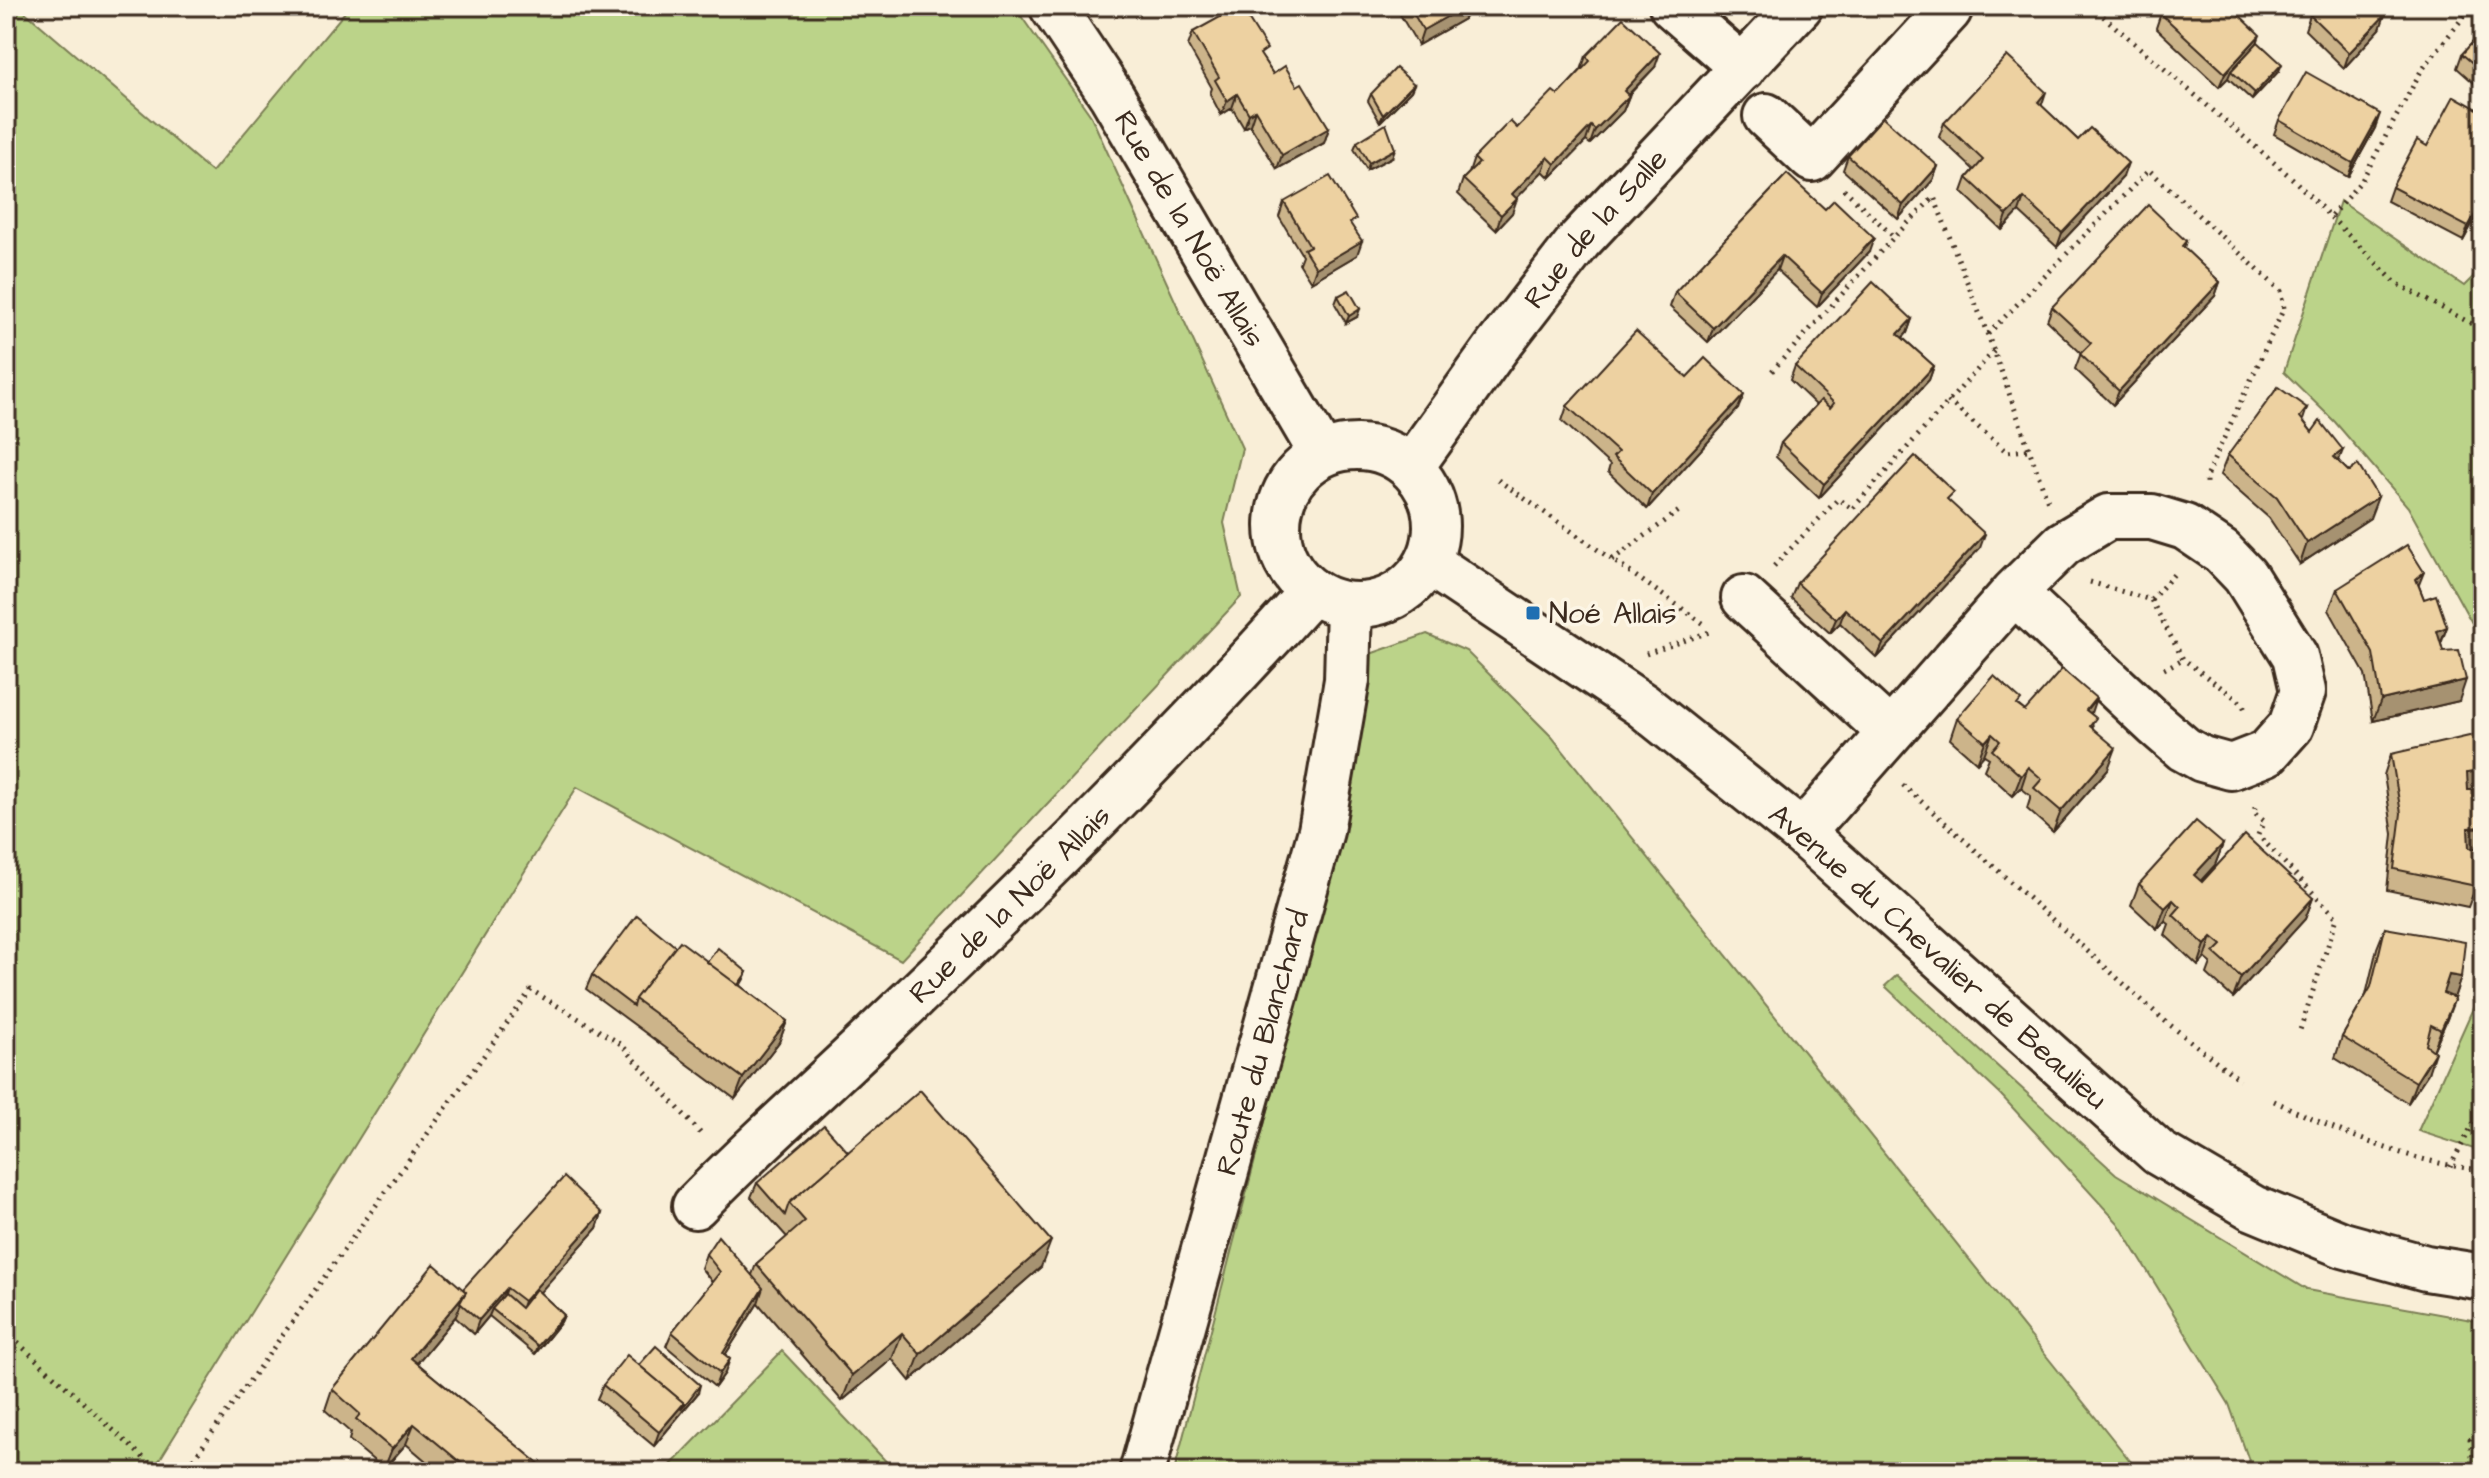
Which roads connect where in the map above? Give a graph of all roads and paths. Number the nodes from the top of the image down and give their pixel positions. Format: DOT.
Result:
graph roads {
  1 [pos="1052,6"];
  2 [pos="1672,6"];
  3 [pos="1800,6"];
  4 [pos="2091,6"];
  5 [pos="2472,6"];
  6 [pos="1949,10"];
  7 [pos="1743,68"];
  8 [pos="1766,116"];
  9 [pos="1812,159"];
  10 [pos="2331,216"];
  11 [pos="1894,237"];
  12 [pos="2483,330"];
  13 [pos="1988,334"];
  14 [pos="1994,351"];
  15 [pos="1772,371"];
  16 [pos="1948,401"];
  17 [pos="2029,450"];
  18 [pos="1322,454"];
  19 [pos="1411,467"];
  20 [pos="1498,480"];
  21 [pos="1679,511"];
  22 [pos="2204,540"];
  23 [pos="1612,560"];
  24 [pos="1428,562"];
  25 [pos="2039,568"];
  26 [pos="1330,598"];
  27 [pos="1744,598"];
  28 [pos="2151,600"];
  29 [pos="1634,659"];
  30 [pos="1890,732"];
  31 [pos="2267,753"];
  32 [pos="1899,781"];
  33 [pos="1802,833"];
  34 [pos="2300,1030"];
  35 [pos="2240,1080"];
  36 [pos="2274,1101"];
  37 [pos="2483,1105"];
  38 [pos="2450,1167"];
  39 [pos="732,1168"];
  40 [pos="2483,1170"];
  41 [pos="695,1206"];
  42 [pos="2483,1277"];
  43 [pos="6,1332"];
  44 [pos="2483,1433"];
  45 [pos="159,1472"];
  46 [pos="184,1472"];
  47 [pos="1142,1472"];
  48 [pos="2474,1472"];
  1 -- 18 [label="street, Rue de la Noë Allais"];
  2 -- 7 [label="street"];
  3 -- 7 [label="street, Rue de la Salle"];
  4 -- 10 [label="path"];
  5 -- 10 [label="path"];
  6 -- 9 [label="street"];
  7 -- 19 [label="street, Rue de la Salle"];
  8 -- 9 [label="street"];
  9 -- 11 [label="path"];
  10 -- 12 [label="path"];
  11 -- 13 [label="path"];
  11 -- 15 [label="path"];
  13 -- 14 [label="path"];
  13 -- 22 [label="path"];
  14 -- 16 [label="path"];
  14 -- 17 [label="path"];
  16 -- 17 [label="path"];
  16 -- 27 [label="path"];
  17 -- 25 [label="path"];
  18 -- 19 [label="street"];
  18 -- 26 [label="street"];
  19 -- 24 [label="street"];
  20 -- 23 [label="path"];
  21 -- 23 [label="path"];
  22 -- 25 [label="street"];
  22 -- 28 [label="path"];
  22 -- 31 [label="street"];
  23 -- 29 [label="path"];
  24 -- 26 [label="street"];
  24 -- 33 [label="street, Avenue du Chevalier de Beaulieu"];
  25 -- 28 [label="path"];
  25 -- 30 [label="street"];
  25 -- 31 [label="street"];
  26 -- 39 [label="street, Rue de la Noë Allais"];
  26 -- 47 [label="street, Route du Blanchard"];
  27 -- 30 [label="street"];
  28 -- 31 [label="path"];
  30 -- 33 [label="street"];
  31 -- 34 [label="path"];
  32 -- 35 [label="path"];
  33 -- 42 [label="street, Avenue du Chevalier de Beaulieu"];
  36 -- 38 [label="path"];
  37 -- 38 [label="path"];
  38 -- 40 [label="path"];
  39 -- 41 [label="street, Rue de la Noë Allais"];
  39 -- 46 [label="path"];
  43 -- 45 [label="path"];
  44 -- 48 [label="path"];
}
